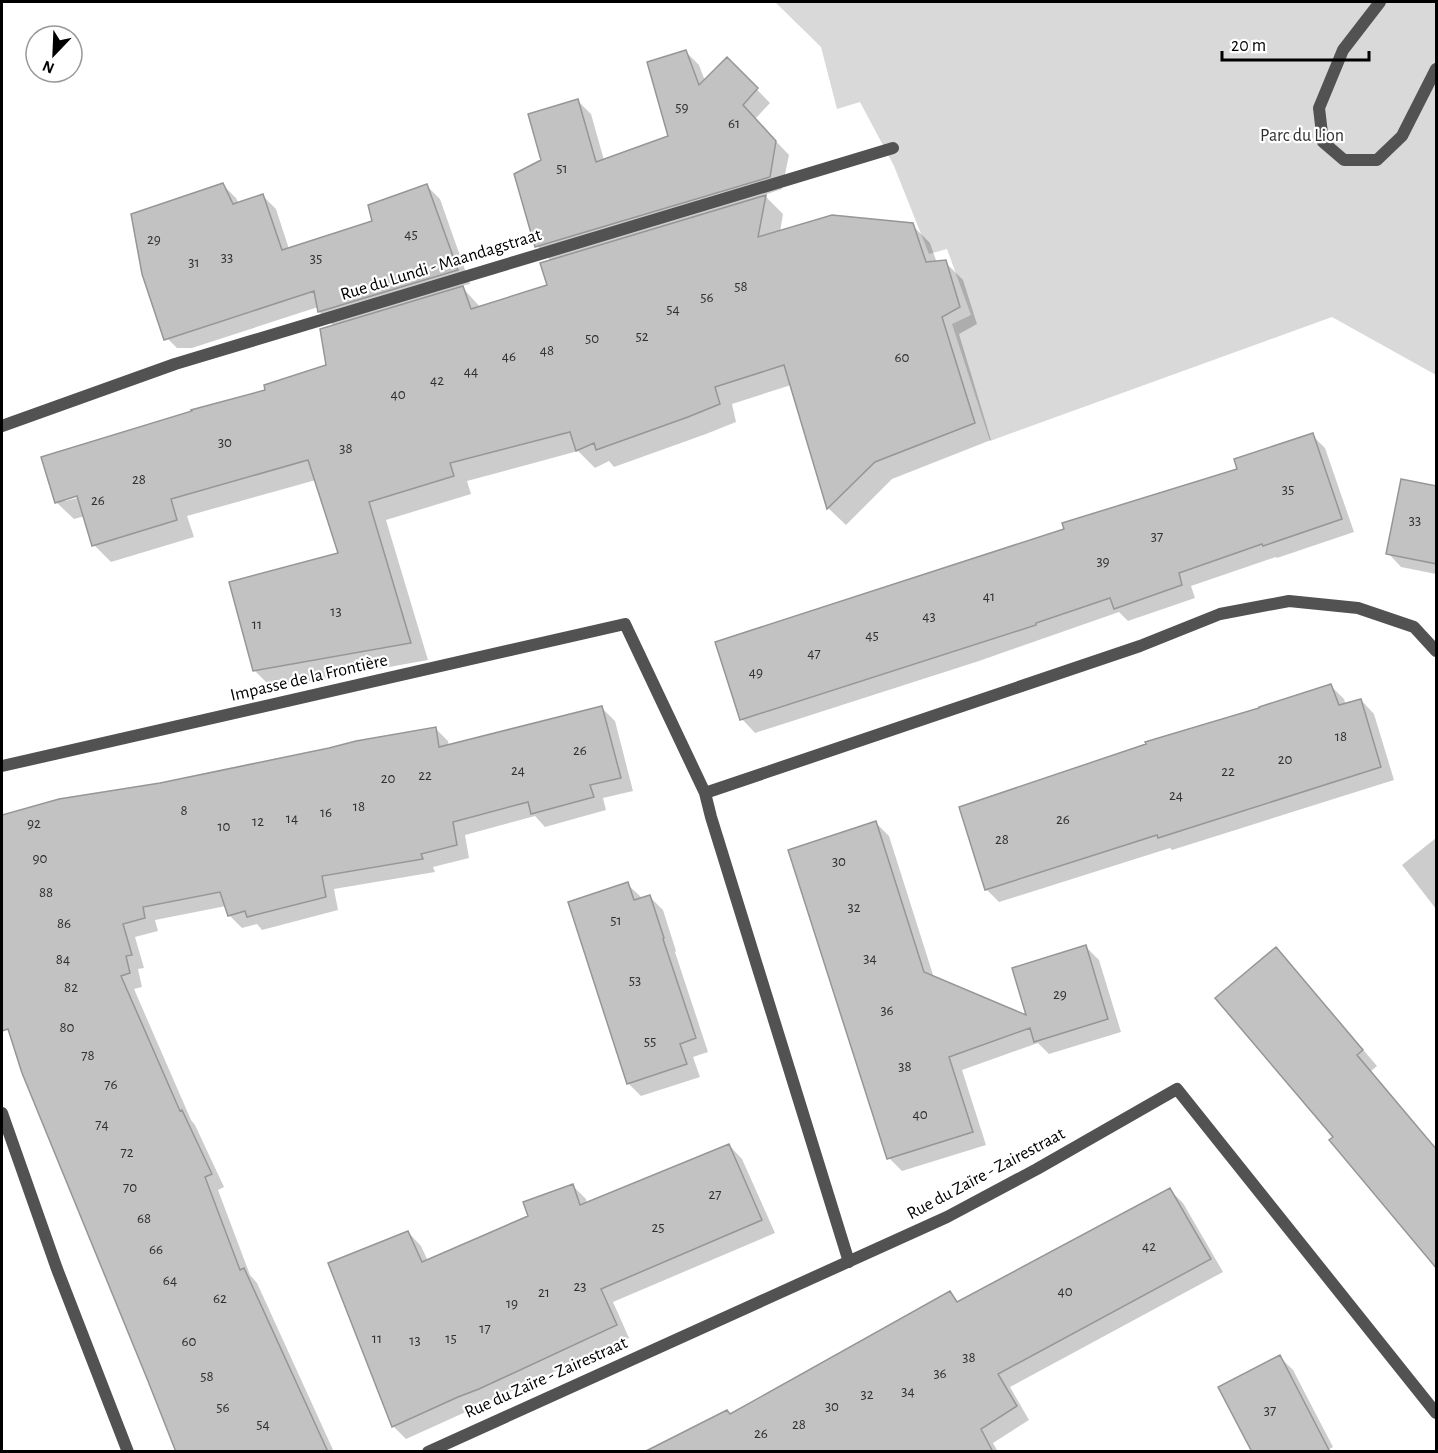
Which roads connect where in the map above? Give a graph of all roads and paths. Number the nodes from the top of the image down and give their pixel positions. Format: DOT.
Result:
graph roads {
  1 [pos="1380,2"];
  2 [pos="1437,69"];
  3 [pos="893,148"];
  4 [pos="2,426"];
  5 [pos="1437,651"];
  6 [pos="2,766"];
  7 [pos="705,793"];
  8 [pos="2,1113"];
  9 [pos="849,1262"];
  10 [pos="1437,1413"];
  11 [pos="128,1452"];
  12 [pos="428,1452"];
  1 -- 2 [label="street"];
  3 -- 4 [label="street, Rue du Lundi - Maandagstraat"];
  5 -- 7 [label="street"];
  6 -- 7 [label="street, Impasse de la Frontière"];
  7 -- 9 [label="street"];
  8 -- 11 [label="street"];
  9 -- 10 [label="street, Rue du Zaïre - Zairestraat"];
  9 -- 12 [label="street, Rue du Zaïre - Zairestraat"];
}
